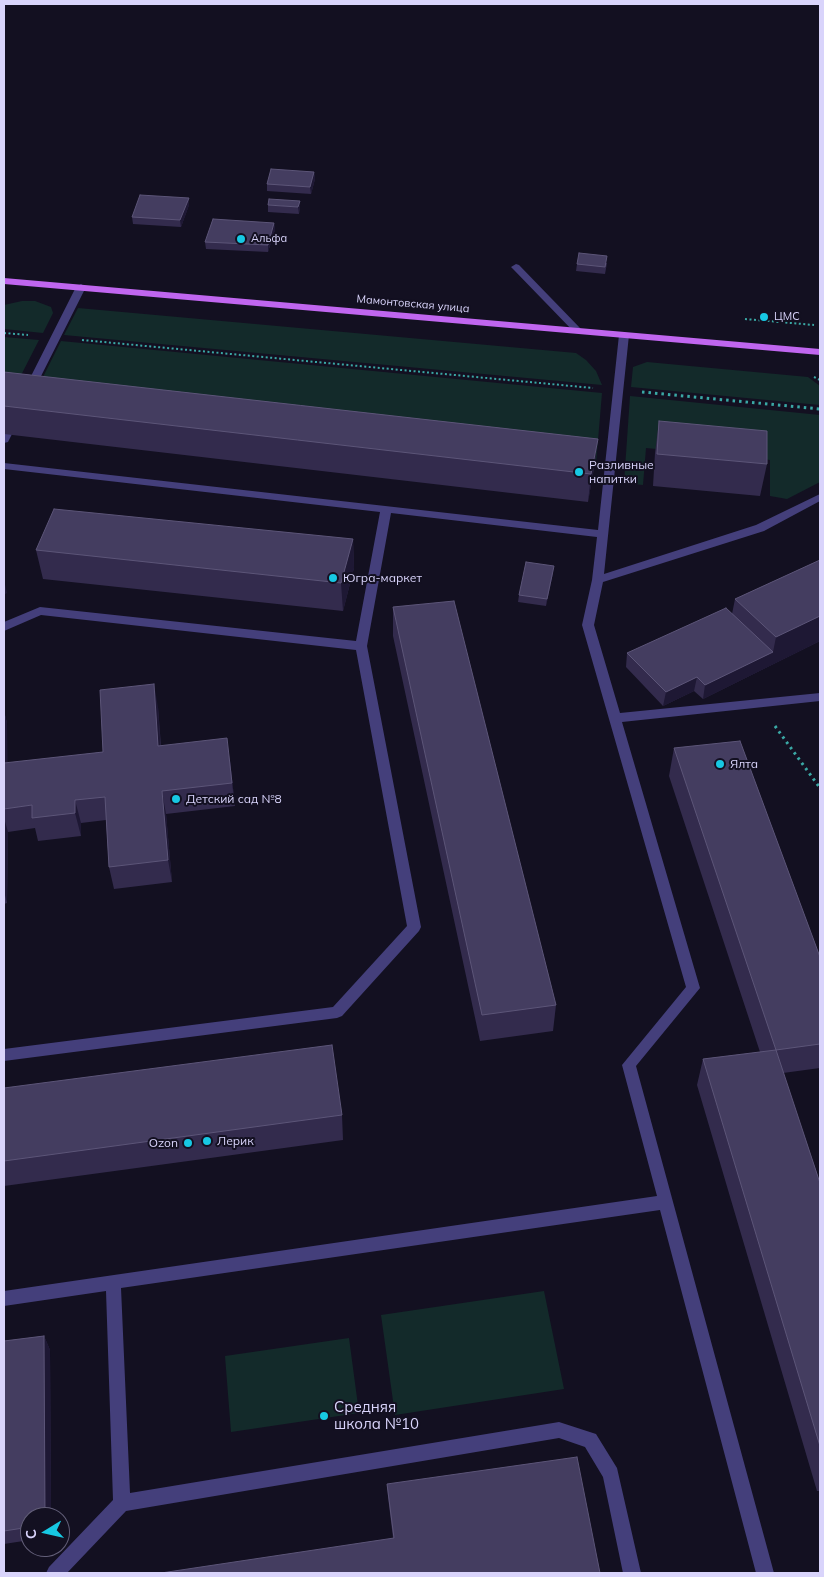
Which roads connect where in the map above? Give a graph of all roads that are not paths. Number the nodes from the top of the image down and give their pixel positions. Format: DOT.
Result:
graph roads {
  1 [pos="516,268"];
  2 [pos="4,281"];
  3 [pos="80,287"];
  4 [pos="578,331"];
  5 [pos="624,335"];
  6 [pos="820,352"];
  7 [pos="23,402"];
  8 [pos="4,466"];
  9 [pos="820,497"];
  10 [pos="386,508"];
  11 [pos="603,534"];
  12 [pos="598,580"];
  13 [pos="4,627"];
  14 [pos="361,646"];
  15 [pos="820,697"];
  16 [pos="616,718"];
  17 [pos="4,1055"];
  18 [pos="666,1202"];
  19 [pos="113,1282"];
  20 [pos="4,1298"];
  21 [pos="122,1503"];
  22 [pos="55,1573"];
  23 [pos="632,1573"];
  24 [pos="765,1573"];
  1 -- 4 [label="lane"];
  2 -- 3 [label="main road, Мамонтовская улица"];
  3 -- 4 [label="main road, Мамонтовская улица"];
  3 -- 7 [label="lane"];
  4 -- 5 [label="main road, Мамонтовская улица"];
  5 -- 6 [label="main road, Мамонтовская улица"];
  5 -- 11 [label="lane"];
  8 -- 10 [label="lane"];
  9 -- 12 [label="lane"];
  10 -- 11 [label="lane"];
  10 -- 14 [label="lane"];
  11 -- 12 [label="lane"];
  12 -- 16 [label="lane"];
  13 -- 14 [label="lane"];
  14 -- 17 [label="lane"];
  15 -- 16 [label="lane"];
  16 -- 18 [label="lane"];
  18 -- 19 [label="lane"];
  18 -- 24 [label="lane"];
  19 -- 20 [label="lane"];
  19 -- 21 [label="lane"];
  21 -- 22 [label="lane"];
  21 -- 23 [label="lane"];
}
